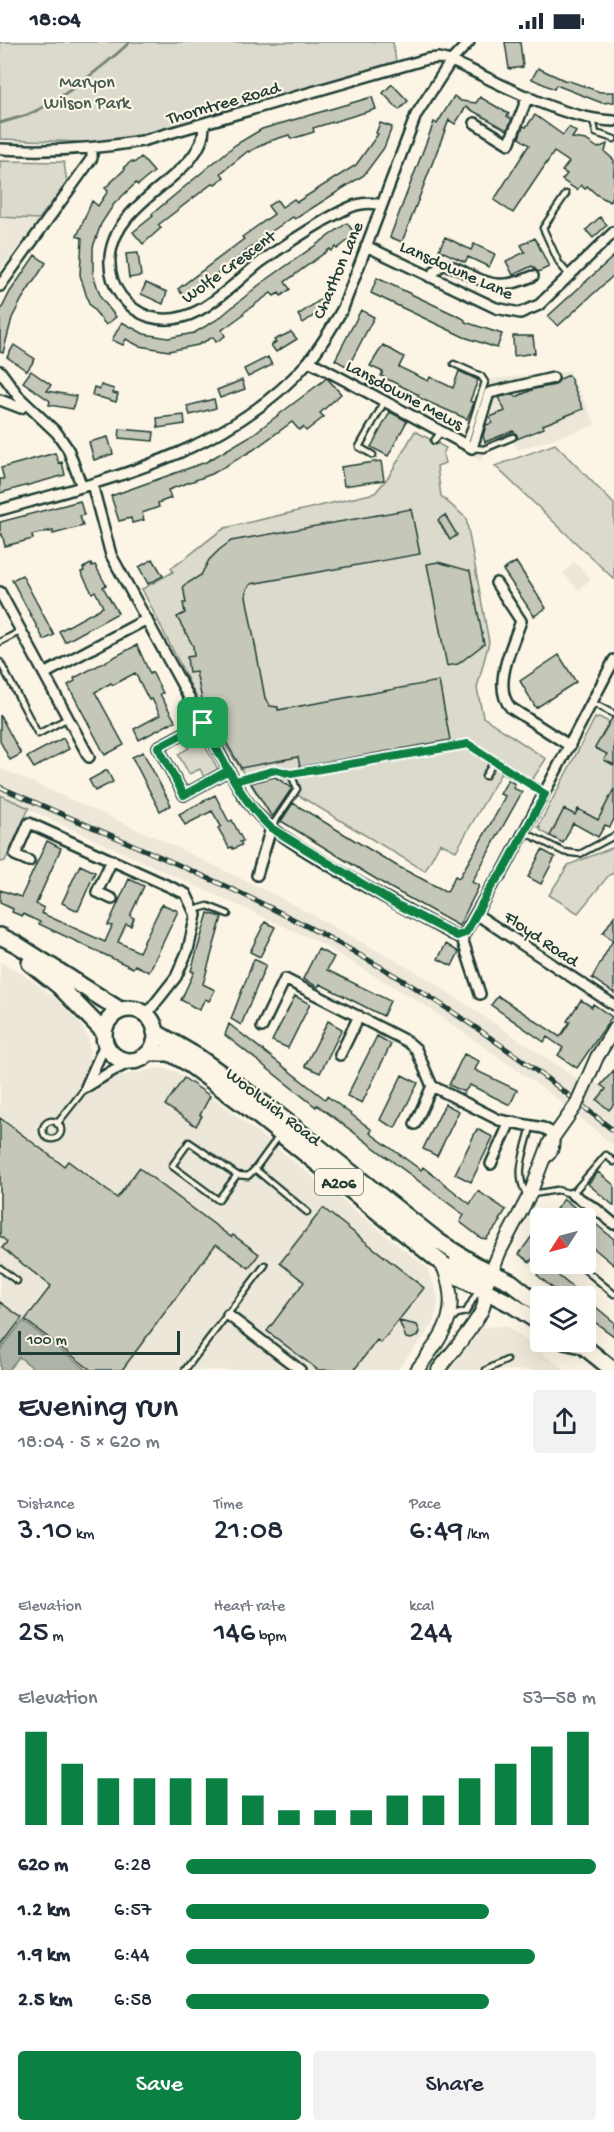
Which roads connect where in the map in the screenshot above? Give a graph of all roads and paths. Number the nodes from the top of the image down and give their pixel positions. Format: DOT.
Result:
graph roads {
  1 [pos="470,42"];
  2 [pos="451,61"];
  3 [pos="528,96"];
  4 [pos="593,120"];
  5 [pos="614,120"];
  6 [pos="475,123"];
  7 [pos="204,125"];
  8 [pos="614,139"];
  9 [pos="92,148"];
  10 [pos="0,149"];
  11 [pos="566,194"];
  12 [pos="382,205"];
  13 [pos="614,232"];
  14 [pos="366,246"];
  15 [pos="569,274"];
  16 [pos="533,276"];
  17 [pos="430,277"];
  18 [pos="0,286"];
  19 [pos="309,361"];
  20 [pos="454,364"];
  21 [pos="0,371"];
  22 [pos="553,378"];
  23 [pos="0,400"];
  24 [pos="385,401"];
  25 [pos="25,404"];
  26 [pos="441,432"];
  27 [pos="513,437"];
  28 [pos="434,441"];
  29 [pos="469,447"];
  30 [pos="373,455"];
  31 [pos="87,486"];
  32 [pos="0,510"];
  33 [pos="496,583"];
  34 [pos="0,592"];
  35 [pos="147,619"];
  36 [pos="21,631"];
  37 [pos="0,642"];
  38 [pos="614,660"];
  39 [pos="0,662"];
  40 [pos="44,674"];
  41 [pos="592,703"];
  42 [pos="614,714"];
  43 [pos="68,718"];
  44 [pos="203,723"];
  45 [pos="570,746"];
  46 [pos="89,757"];
  47 [pos="494,762"];
  48 [pos="229,770"];
  49 [pos="291,774"];
  50 [pos="485,776"];
  51 [pos="235,781"];
  52 [pos="545,794"];
  53 [pos="271,828"];
  54 [pos="525,832"];
  55 [pos="614,836"];
  56 [pos="112,860"];
  57 [pos="29,861"];
  58 [pos="256,875"];
  59 [pos="112,899"];
  60 [pos="194,910"];
  61 [pos="228,914"];
  62 [pos="476,914"];
  63 [pos="461,935"];
  64 [pos="0,936"];
  65 [pos="0,947"];
  66 [pos="480,994"];
  67 [pos="614,1005"];
  68 [pos="120,1010"];
  69 [pos="146,1015"];
  70 [pos="359,1017"];
  71 [pos="262,1027"];
  72 [pos="614,1029"];
  73 [pos="155,1032"];
  74 [pos="105,1037"];
  75 [pos="150,1053"];
  76 [pos="340,1055"];
  77 [pos="133,1061"];
  78 [pos="432,1086"];
  79 [pos="86,1088"];
  80 [pos="510,1122"];
  81 [pos="57,1124"];
  82 [pos="415,1124"];
  83 [pos="531,1126"];
  84 [pos="281,1134"];
  85 [pos="555,1134"];
  86 [pos="614,1162"];
  87 [pos="491,1164"];
  88 [pos="255,1169"];
  89 [pos="237,1175"];
  90 [pos="572,1194"];
  91 [pos="529,1196"];
  92 [pos="594,1208"];
  93 [pos="596,1209"];
  94 [pos="307,1212"];
  95 [pos="614,1224"];
  96 [pos="439,1242"];
  97 [pos="442,1262"];
  98 [pos="265,1264"];
  99 [pos="0,1268"];
  100 [pos="490,1272"];
  101 [pos="590,1274"];
  102 [pos="17,1281"];
  103 [pos="484,1290"];
  104 [pos="614,1294"];
  105 [pos="530,1297"];
  106 [pos="228,1315"];
  107 [pos="530,1316"];
  108 [pos="448,1323"];
  109 [pos="591,1352"];
  110 [pos="507,1360"];
  111 [pos="185,1370"];
  112 [pos="300,1370"];
  113 [pos="417,1370"];
  114 [pos="438,1370"];
  115 [pos="486,1370"];
  116 [pos="613,1370"];
  1 -- 2 [label="street, Charlton Lane"];
  2 -- 3 [label="street"];
  2 -- 7 [label="street, Thorntree Road"];
  2 -- 12 [label="street, Charlton Lane"];
  3 -- 4 [label="street"];
  3 -- 6 [label="street"];
  4 -- 5 [label="street"];
  4 -- 8 [label="lane"];
  7 -- 9 [label="street, Thorntree Road"];
  7 -- 12 [label="street, Wolfe Crescent"];
  9 -- 10 [label="street, Thorntree Road"];
  9 -- 18 [label="street"];
  11 -- 15 [label="lane"];
  12 -- 14 [label="street, Charlton Lane"];
  13 -- 15 [label="street, Lansdowne Lane"];
  14 -- 17 [label="street, Lansdowne Lane"];
  14 -- 19 [label="street, Charlton Lane"];
  15 -- 17 [label="street, Lansdowne Lane"];
  16 -- 17 [label="street"];
  19 -- 24 [label="street, Lansdowne Mews"];
  19 -- 31 [label="street, Charlton Lane"];
  20 -- 29 [label="lane"];
  21 -- 25 [label="street"];
  22 -- 29 [label="street, Lansdowne Mews"];
  23 -- 25 [label="street"];
  24 -- 26 [label="street, Lansdowne Mews"];
  24 -- 30 [label="lane"];
  25 -- 31 [label="street"];
  26 -- 28 [label="lane"];
  26 -- 29 [label="street, Lansdowne Mews"];
  27 -- 29 [label="lane"];
  31 -- 32 [label="street, Charlton Lane"];
  31 -- 35 [label="street"];
  33 -- 45 [label="street"];
  34 -- 36 [label="street"];
  35 -- 40 [label="street"];
  35 -- 44 [label="street"];
  36 -- 37 [label="lane"];
  36 -- 40 [label="street"];
  38 -- 41 [label="street"];
  39 -- 43 [label="lane"];
  40 -- 43 [label="street"];
  41 -- 42 [label="lane"];
  41 -- 45 [label="street"];
  43 -- 46 [label="street"];
  44 -- 48 [label="street"];
  44 -- 48 [label="street"];
  45 -- 52 [label="street"];
  47 -- 49 [label="lane"];
  47 -- 50 [label="lane"];
  47 -- 52 [label="lane"];
  48 -- 51 [label="street"];
  49 -- 51 [label="lane"];
  49 -- 53 [label="lane"];
  51 -- 53 [label="street"];
  52 -- 54 [label="street"];
  53 -- 58 [label="street"];
  53 -- 63 [label="street"];
  54 -- 55 [label="lane"];
  54 -- 62 [label="street"];
  56 -- 57 [label="street"];
  56 -- 59 [label="street"];
  56 -- 60 [label="street"];
  60 -- 61 [label="lane"];
  60 -- 69 [label="street"];
  62 -- 63 [label="street, Floyd Road"];
  62 -- 67 [label="street, Floyd Road"];
  63 -- 66 [label="street"];
  64 -- 68 [label="main road"];
  65 -- 74 [label="main road"];
  68 -- 69 [label="main road"];
  68 -- 74 [label="main road"];
  69 -- 73 [label="main road"];
  70 -- 71 [label="street"];
  70 -- 76 [label="street"];
  70 -- 78 [label="street"];
  72 -- 85 [label="street, bridge"];
  73 -- 75 [label="main road"];
  73 -- 96 [label="main road, Woolwich Road / A206"];
  74 -- 77 [label="main road"];
  74 -- 79 [label="street"];
  75 -- 77 [label="main road"];
  75 -- 84 [label="main road, Woolwich Road / A206"];
  77 -- 79 [label="street"];
  78 -- 80 [label="street"];
  78 -- 82 [label="street"];
  79 -- 81 [label="lane"];
  80 -- 83 [label="street"];
  80 -- 87 [label="street"];
  83 -- 85 [label="street"];
  83 -- 91 [label="lane"];
  84 -- 88 [label="lane"];
  84 -- 97 [label="main road, Woolwich Road / A206"];
  85 -- 91 [label="street"];
  86 -- 90 [label="lane"];
  88 -- 89 [label="lane"];
  88 -- 94 [label="lane"];
  89 -- 89 [label="lane"];
  90 -- 91 [label="lane"];
  90 -- 92 [label="street"];
  91 -- 100 [label="street"];
  93 -- 95 [label="street"];
  96 -- 100 [label="main road, Woolwich Road / A206"];
  96 -- 103 [label="street, Woolwich Road"];
  97 -- 103 [label="main road, Woolwich Road / A206"];
  97 -- 108 [label="street"];
  98 -- 106 [label="lane"];
  99 -- 102 [label="lane"];
  100 -- 103 [label="street"];
  100 -- 105 [label="main road, Woolwich Road / A206"];
  101 -- 104 [label="lane"];
  103 -- 107 [label="main road, Woolwich Road / A206"];
  103 -- 108 [label="lane"];
  103 -- 114 [label="street"];
  106 -- 111 [label="lane"];
  106 -- 112 [label="street"];
  108 -- 113 [label="street"];
  109 -- 116 [label="main road"];
  110 -- 115 [label="lane"];
}
